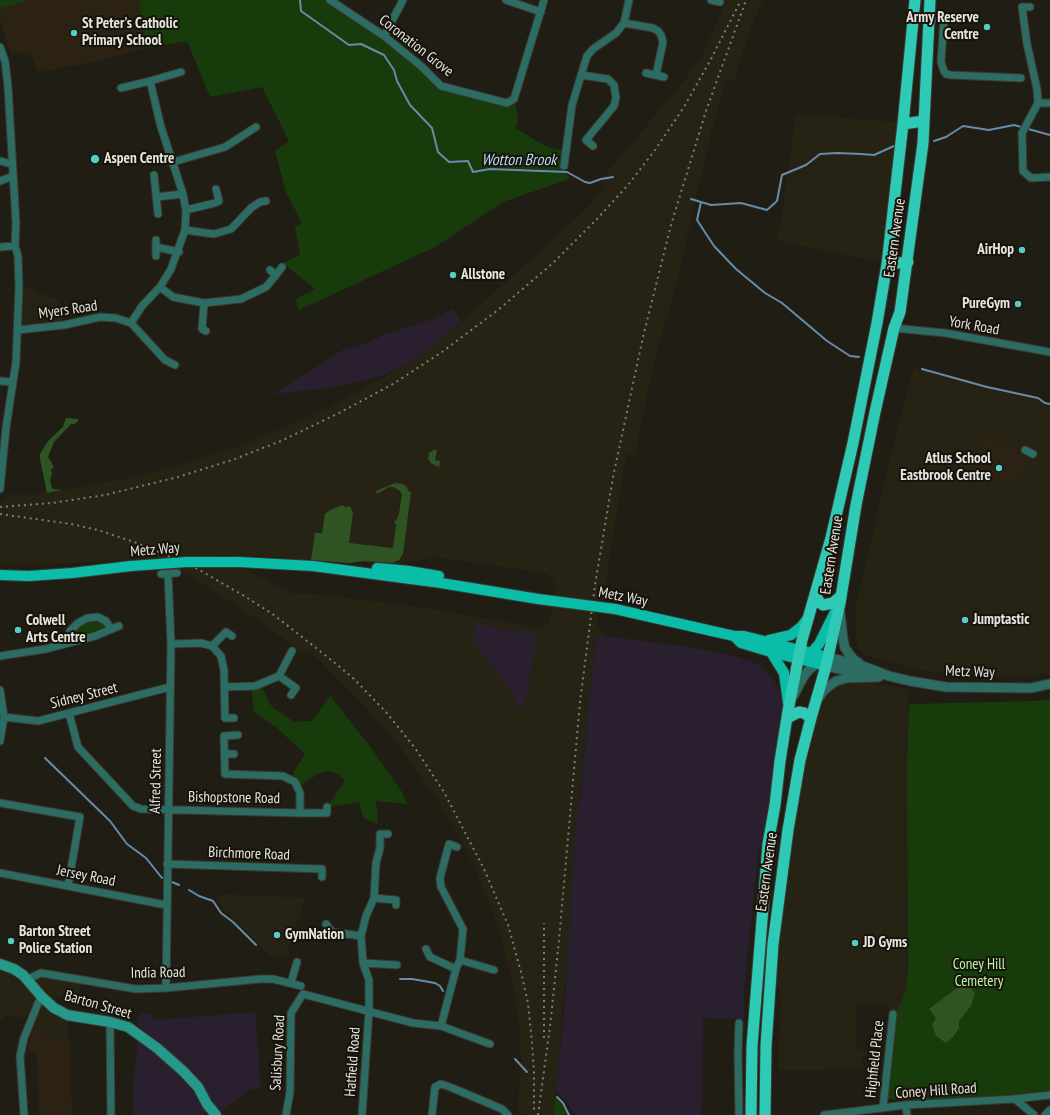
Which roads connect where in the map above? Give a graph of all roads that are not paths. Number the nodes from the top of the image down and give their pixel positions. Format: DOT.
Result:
graph roads {
  1 [pos="330,0"];
  2 [pos="403,0"];
  3 [pos="506,0"];
  4 [pos="544,0"];
  5 [pos="629,0"];
  6 [pos="710,0"];
  7 [pos="915,0"];
  8 [pos="930,0"];
  9 [pos="720,2"];
  10 [pos="1030,6"];
  11 [pos="540,12"];
  12 [pos="930,18"];
  13 [pos="624,23"];
  14 [pos="384,36"];
  15 [pos="0,47"];
  16 [pos="181,72"];
  17 [pos="646,72"];
  18 [pos="581,75"];
  19 [pos="656,75"];
  20 [pos="664,77"];
  21 [pos="1021,78"];
  22 [pos="150,81"];
  23 [pos="121,88"];
  24 [pos="1038,103"];
  25 [pos="1050,103"];
  26 [pos="924,121"];
  27 [pos="244,124"];
  28 [pos="903,124"];
  29 [pos="256,127"];
  30 [pos="248,131"];
  31 [pos="593,146"];
  32 [pos="0,160"];
  33 [pos="173,162"];
  34 [pos="12,164"];
  35 [pos="564,166"];
  36 [pos="154,175"];
  37 [pos="13,176"];
  38 [pos="1050,177"];
  39 [pos="0,181"];
  40 [pos="216,189"];
  41 [pos="183,194"];
  42 [pos="156,197"];
  43 [pos="262,200"];
  44 [pos="186,210"];
  45 [pos="158,214"];
  46 [pos="185,230"];
  47 [pos="15,246"];
  48 [pos="0,247"];
  49 [pos="178,252"];
  50 [pos="156,256"];
  51 [pos="908,262"];
  52 [pos="887,264"];
  53 [pos="282,267"];
  54 [pos="160,287"];
  55 [pos="204,302"];
  56 [pos="130,323"];
  57 [pos="877,324"];
  58 [pos="894,328"];
  59 [pos="202,329"];
  60 [pos="18,330"];
  61 [pos="1050,352"];
  62 [pos="175,365"];
  63 [pos="0,381"];
  64 [pos="13,382"];
  65 [pos="1025,450"];
  66 [pos="1033,454"];
  67 [pos="0,489"];
  68 [pos="177,573"];
  69 [pos="0,575"];
  70 [pos="815,595"];
  71 [pos="841,599"];
  72 [pos="808,618"];
  73 [pos="119,626"];
  74 [pos="111,629"];
  75 [pos="232,636"];
  76 [pos="734,636"];
  77 [pos="763,640"];
  78 [pos="68,642"];
  79 [pos="171,644"];
  80 [pos="212,646"];
  81 [pos="292,651"];
  82 [pos="772,652"];
  83 [pos="812,652"];
  84 [pos="799,654"];
  85 [pos="0,656"];
  86 [pos="827,662"];
  87 [pos="815,664"];
  88 [pos="860,665"];
  89 [pos="279,676"];
  90 [pos="889,676"];
  91 [pos="878,677"];
  92 [pos="1050,684"];
  93 [pos="170,687"];
  94 [pos="224,687"];
  95 [pos="0,690"];
  96 [pos="291,695"];
  97 [pos="816,702"];
  98 [pos="69,713"];
  99 [pos="788,714"];
  100 [pos="4,717"];
  101 [pos="234,718"];
  102 [pos="811,718"];
  103 [pos="238,735"];
  104 [pos="0,741"];
  105 [pos="225,754"];
  106 [pos="234,754"];
  107 [pos="0,803"];
  108 [pos="327,807"];
  109 [pos="168,810"];
  110 [pos="300,813"];
  111 [pos="388,834"];
  112 [pos="457,847"];
  113 [pos="167,864"];
  114 [pos="0,873"];
  115 [pos="322,877"];
  116 [pos="68,886"];
  117 [pos="374,898"];
  118 [pos="166,905"];
  119 [pos="396,905"];
  120 [pos="326,924"];
  121 [pos="361,936"];
  122 [pos="426,949"];
  123 [pos="460,960"];
  124 [pos="297,962"];
  125 [pos="363,963"];
  126 [pos="0,964"];
  127 [pos="397,965"];
  128 [pos="456,969"];
  129 [pos="494,970"];
  130 [pos="28,979"];
  131 [pos="291,983"];
  132 [pos="301,986"];
  133 [pos="166,988"];
  134 [pos="41,996"];
  135 [pos="369,1012"];
  136 [pos="893,1014"];
  137 [pos="110,1022"];
  138 [pos="739,1023"];
  139 [pos="441,1026"];
  140 [pos="490,1044"];
  141 [pos="1050,1095"];
  142 [pos="1015,1099"];
  143 [pos="906,1105"];
  144 [pos="883,1108"];
  145 [pos="1050,1110"];
  146 [pos="24,1115"];
  147 [pos="111,1115"];
  148 [pos="216,1115"];
  149 [pos="286,1115"];
  150 [pos="362,1115"];
  151 [pos="432,1115"];
  152 [pos="508,1115"];
  153 [pos="739,1115"];
  154 [pos="751,1115"];
  155 [pos="765,1115"];
  156 [pos="824,1115"];
  157 [pos="907,1115"];
  158 [pos="1034,1115"];
  159 [pos="1045,1115"];
  1 -- 14 [label="street, Coronation Grove"];
  2 -- 14 [label="street"];
  3 -- 11 [label="street"];
  4 -- 11 [label="street"];
  5 -- 13 [label="street"];
  6 -- 9 [label="street"];
  7 -- 28 [label="highway, Eastern Avenue"];
  8 -- 12 [label="highway, Eastern Avenue"];
  10 -- 24 [label="street"];
  11 -- 14 [label="street, Coronation Grove"];
  12 -- 21 [label="street"];
  12 -- 26 [label="highway, Eastern Avenue"];
  13 -- 18 [label="street"];
  13 -- 19 [label="street"];
  15 -- 34 [label="street"];
  16 -- 22 [label="street"];
  17 -- 19 [label="street"];
  18 -- 31 [label="street"];
  18 -- 35 [label="street"];
  19 -- 20 [label="street"];
  22 -- 23 [label="street"];
  22 -- 33 [label="street"];
  24 -- 25 [label="street"];
  24 -- 38 [label="street"];
  26 -- 28 [label="highway"];
  26 -- 51 [label="highway, Eastern Avenue"];
  27 -- 30 [label="street"];
  28 -- 52 [label="highway, Eastern Avenue"];
  29 -- 30 [label="street"];
  30 -- 33 [label="street"];
  32 -- 34 [label="street"];
  33 -- 41 [label="street"];
  34 -- 37 [label="street"];
  36 -- 42 [label="street"];
  37 -- 39 [label="street"];
  37 -- 47 [label="street"];
  40 -- 44 [label="street"];
  41 -- 42 [label="street"];
  41 -- 44 [label="street"];
  42 -- 45 [label="street"];
  43 -- 46 [label="street"];
  44 -- 46 [label="street"];
  46 -- 49 [label="street"];
  47 -- 48 [label="street"];
  47 -- 60 [label="street"];
  49 -- 50 [label="street"];
  49 -- 54 [label="street"];
  51 -- 52 [label="highway"];
  51 -- 58 [label="highway, Eastern Avenue"];
  52 -- 57 [label="highway, Eastern Avenue"];
  53 -- 55 [label="street"];
  54 -- 55 [label="street"];
  54 -- 56 [label="street"];
  55 -- 59 [label="street"];
  56 -- 60 [label="street, Myers Road"];
  56 -- 62 [label="street"];
  57 -- 58 [label="highway"];
  57 -- 70 [label="highway, Eastern Avenue"];
  58 -- 61 [label="street, York Road"];
  58 -- 71 [label="highway, Eastern Avenue"];
  60 -- 64 [label="street"];
  63 -- 64 [label="street"];
  64 -- 67 [label="street"];
  65 -- 66 [label="street"];
  68 -- 79 [label="street, Alfred Street"];
  69 -- 76 [label="main road, Metz Way, bridge"];
  70 -- 71 [label="highway"];
  70 -- 72 [label="highway, Eastern Avenue"];
  71 -- 83 [label="main road"];
  71 -- 86 [label="highway, Eastern Avenue"];
  71 -- 88 [label="street"];
  72 -- 77 [label="main road"];
  72 -- 84 [label="highway, Eastern Avenue"];
  73 -- 74 [label="street"];
  74 -- 78 [label="street"];
  74 -- 78 [label="street"];
  75 -- 80 [label="street"];
  76 -- 77 [label="main road, Metz Way"];
  76 -- 82 [label="main road, Metz Way"];
  77 -- 84 [label="main road, Metz Way"];
  78 -- 85 [label="street"];
  79 -- 80 [label="street"];
  79 -- 93 [label="street, Alfred Street"];
  80 -- 94 [label="street"];
  81 -- 89 [label="street"];
  82 -- 84 [label="main road, Metz Way"];
  82 -- 99 [label="main road"];
  83 -- 84 [label="main road"];
  83 -- 86 [label="main road, Metz Way"];
  84 -- 87 [label="main road, Metz Way"];
  84 -- 99 [label="highway, Eastern Avenue"];
  86 -- 87 [label="main road, Metz Way"];
  86 -- 88 [label="street, Metz Way"];
  86 -- 91 [label="street, Metz Way"];
  86 -- 97 [label="highway, Eastern Avenue"];
  87 -- 99 [label="street"];
  88 -- 90 [label="street, Metz Way"];
  89 -- 94 [label="street"];
  89 -- 96 [label="street"];
  90 -- 91 [label="street, Metz Way"];
  90 -- 92 [label="street, Metz Way"];
  91 -- 97 [label="street"];
  93 -- 98 [label="street, Sidney Street"];
  93 -- 109 [label="street, Alfred Street"];
  94 -- 101 [label="street"];
  95 -- 100 [label="street"];
  97 -- 102 [label="highway, Eastern Avenue"];
  98 -- 100 [label="street, Sidney Street"];
  98 -- 109 [label="street, Bishopstone Road"];
  99 -- 102 [label="highway"];
  99 -- 154 [label="highway, Eastern Avenue"];
  100 -- 104 [label="street"];
  102 -- 155 [label="highway, Eastern Avenue"];
  103 -- 105 [label="street, Bishopstone Road"];
  105 -- 106 [label="street"];
  105 -- 110 [label="street, Bishopstone Road"];
  107 -- 116 [label="street"];
  108 -- 110 [label="street, Bishopstone Road"];
  109 -- 110 [label="street, Bishopstone Road"];
  109 -- 113 [label="street, Alfred Street"];
  111 -- 117 [label="street"];
  112 -- 123 [label="street"];
  113 -- 115 [label="street, Birchmore Road"];
  113 -- 118 [label="street, Alfred Street"];
  114 -- 116 [label="street, Jersey Road"];
  116 -- 118 [label="street, Jersey Road"];
  117 -- 119 [label="street"];
  117 -- 121 [label="street, Hatfield Road"];
  118 -- 133 [label="street, Alfred Street"];
  120 -- 121 [label="street"];
  121 -- 125 [label="street, Hatfield Road"];
  122 -- 128 [label="street"];
  123 -- 128 [label="street"];
  123 -- 129 [label="street"];
  124 -- 131 [label="street"];
  125 -- 127 [label="street"];
  125 -- 135 [label="street, Hatfield Road"];
  126 -- 130 [label="main road, Barton Street"];
  128 -- 139 [label="street"];
  130 -- 133 [label="street, India Road"];
  130 -- 134 [label="main road, Barton Street"];
  131 -- 132 [label="street, India Road"];
  131 -- 133 [label="street, India Road"];
  134 -- 137 [label="main road, Barton Street"];
  134 -- 146 [label="street"];
  135 -- 139 [label="street"];
  135 -- 149 [label="street, Salisbury Road"];
  135 -- 150 [label="street, Hatfield Road"];
  136 -- 144 [label="street, Highfield Place"];
  137 -- 147 [label="street"];
  137 -- 148 [label="main road, Barton Street"];
  138 -- 153 [label="street"];
  139 -- 140 [label="street"];
  141 -- 142 [label="street, Coney Hill Road"];
  142 -- 143 [label="street, Coney Hill Road"];
  142 -- 158 [label="street"];
  143 -- 144 [label="street, Coney Hill Road"];
  143 -- 157 [label="street"];
  144 -- 156 [label="street, Coney Hill Road"];
  145 -- 159 [label="street"];
  151 -- 152 [label="street"];
}
